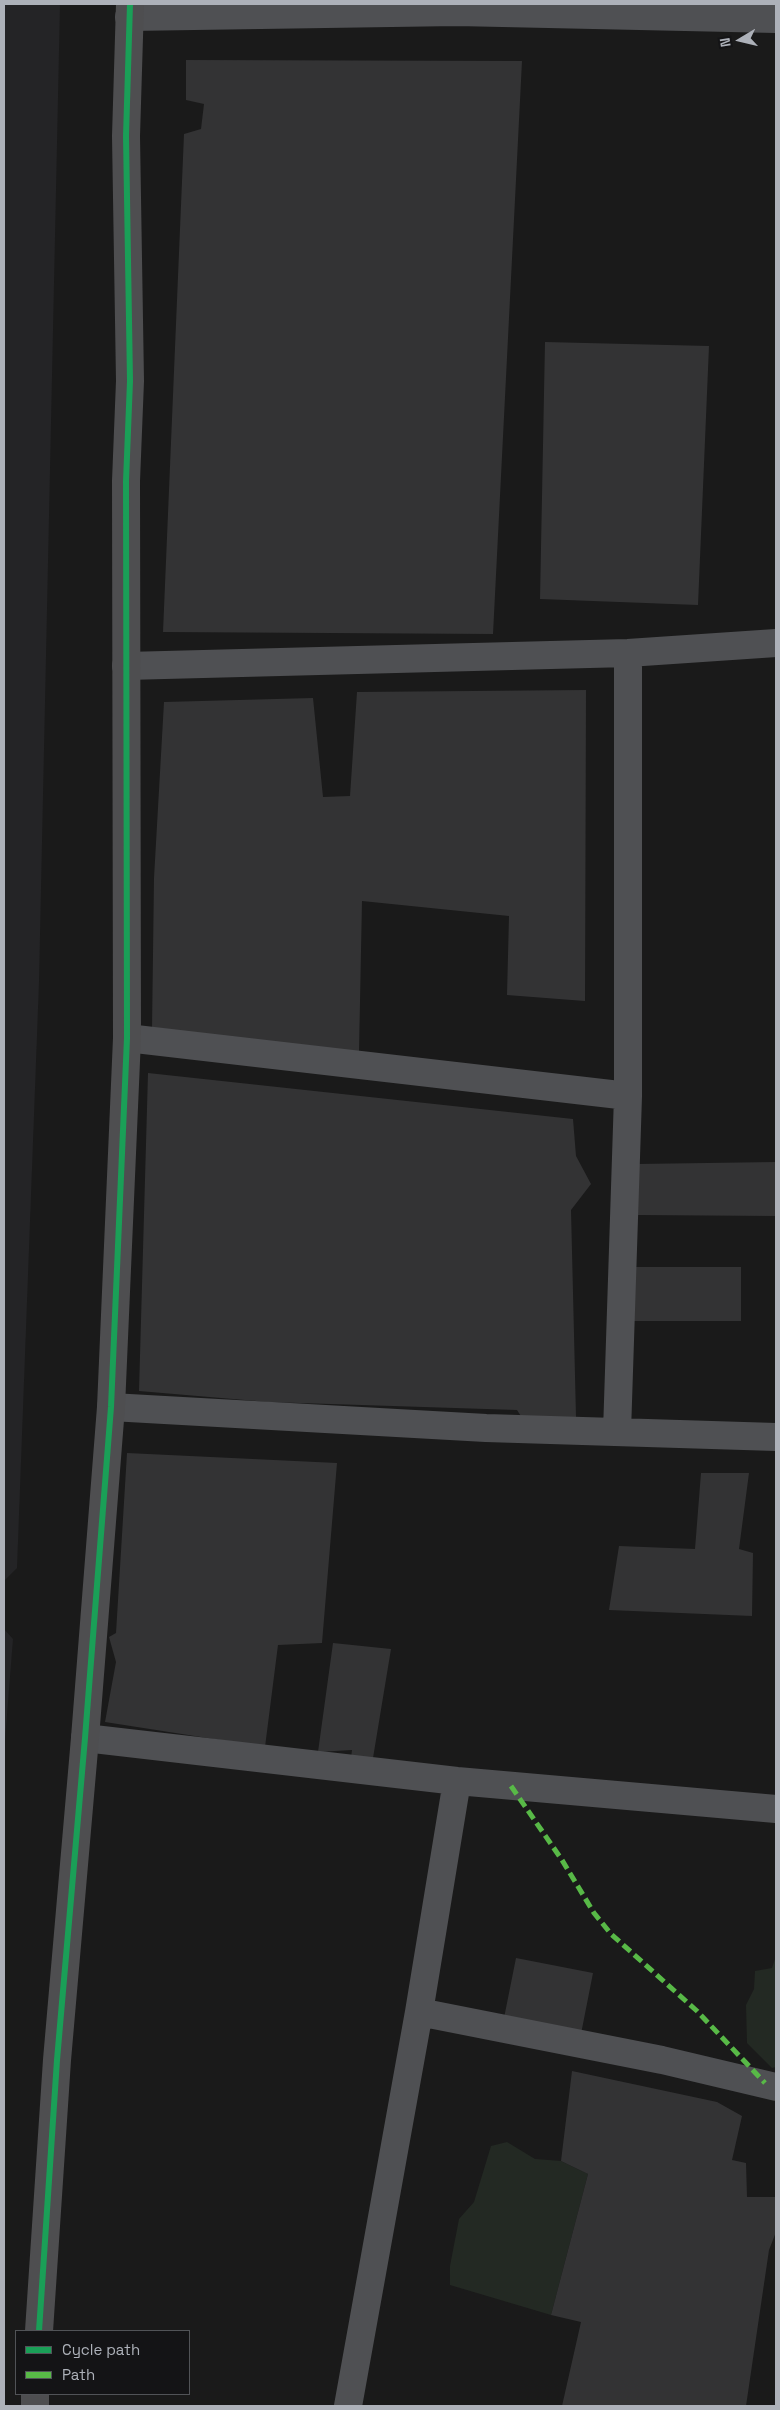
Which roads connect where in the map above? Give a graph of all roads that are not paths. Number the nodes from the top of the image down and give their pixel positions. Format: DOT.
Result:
graph roads {
  1 [pos="130,10"];
  2 [pos="776,18"];
  3 [pos="776,643"];
  4 [pos="628,653"];
  5 [pos="126,666"];
  6 [pos="127,1038"];
  7 [pos="628,1096"];
  8 [pos="111,1407"];
  9 [pos="617,1432"];
  10 [pos="776,1437"];
  11 [pos="85,1738"];
  12 [pos="457,1781"];
  13 [pos="776,1809"];
  14 [pos="419,2012"];
  15 [pos="776,2087"];
  16 [pos="40,2330"];
  17 [pos="348,2406"];
  1 -- 2 [label="street"];
  1 -- 5 [label="street"];
  3 -- 4 [label="street"];
  4 -- 5 [label="street"];
  4 -- 7 [label="street"];
  5 -- 6 [label="street"];
  6 -- 7 [label="street"];
  6 -- 8 [label="street"];
  7 -- 9 [label="street"];
  8 -- 9 [label="street"];
  8 -- 11 [label="street"];
  9 -- 10 [label="street"];
  11 -- 12 [label="street"];
  11 -- 16 [label="street"];
  12 -- 13 [label="street"];
  12 -- 14 [label="street"];
  14 -- 15 [label="street"];
  14 -- 17 [label="street"];
}
